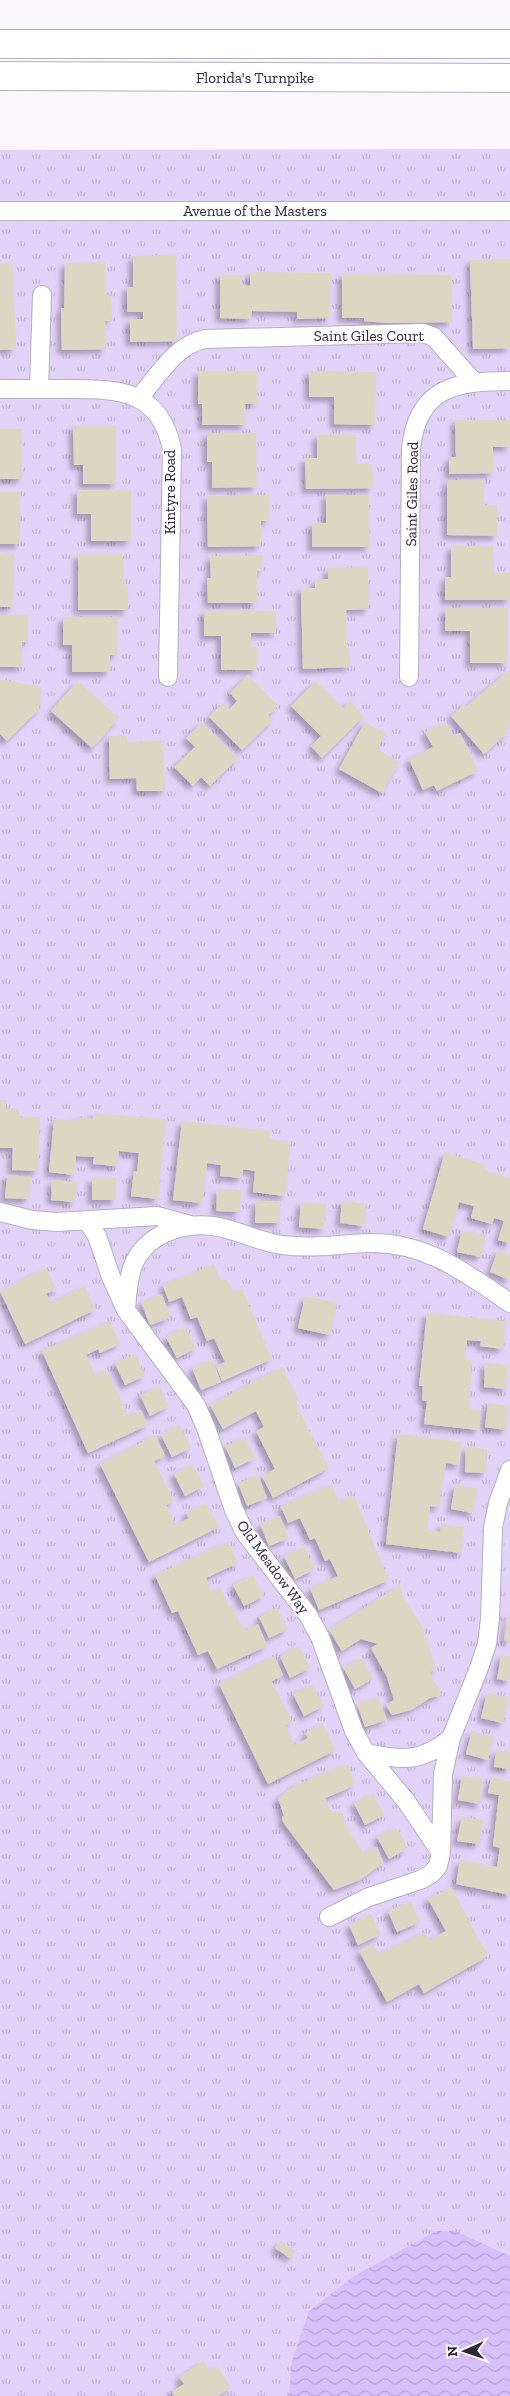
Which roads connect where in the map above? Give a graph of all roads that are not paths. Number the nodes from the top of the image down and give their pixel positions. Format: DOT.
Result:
graph roads {
  1 [pos="0,44"];
  2 [pos="510,44"];
  3 [pos="0,76"];
  4 [pos="510,78"];
  5 [pos="0,211"];
  6 [pos="510,211"];
  7 [pos="42,295"];
  8 [pos="473,381"];
  9 [pos="510,381"];
  10 [pos="0,389"];
  11 [pos="39,389"];
  12 [pos="138,398"];
  13 [pos="168,677"];
  14 [pos="409,677"];
  15 [pos="0,1212"];
  16 [pos="87,1221"];
  17 [pos="193,1226"];
  18 [pos="510,1303"];
  19 [pos="126,1310"];
  20 [pos="510,1470"];
  21 [pos="451,1738"];
  22 [pos="366,1753"];
  23 [pos="441,1853"];
  24 [pos="329,1917"];
  1 -- 2 [label="highway"];
  3 -- 4 [label="highway, Florida's Turnpike"];
  5 -- 6 [label="street, Avenue of the Masters"];
  7 -- 11 [label="street"];
  8 -- 9 [label="street, Saint Giles Road"];
  8 -- 12 [label="street, Saint Giles Court"];
  8 -- 14 [label="street, Saint Giles Road"];
  10 -- 11 [label="street, Kintyre Road"];
  11 -- 12 [label="street, Kintyre Road"];
  12 -- 13 [label="street, Kintyre Road"];
  15 -- 16 [label="street"];
  16 -- 17 [label="street"];
  16 -- 19 [label="street, Old Meadow Way"];
  17 -- 18 [label="street"];
  17 -- 19 [label="street"];
  19 -- 22 [label="street, Old Meadow Way"];
  20 -- 21 [label="street"];
  21 -- 22 [label="street"];
  21 -- 23 [label="street"];
  22 -- 23 [label="street, Old Meadow Way"];
  23 -- 24 [label="street"];
}
